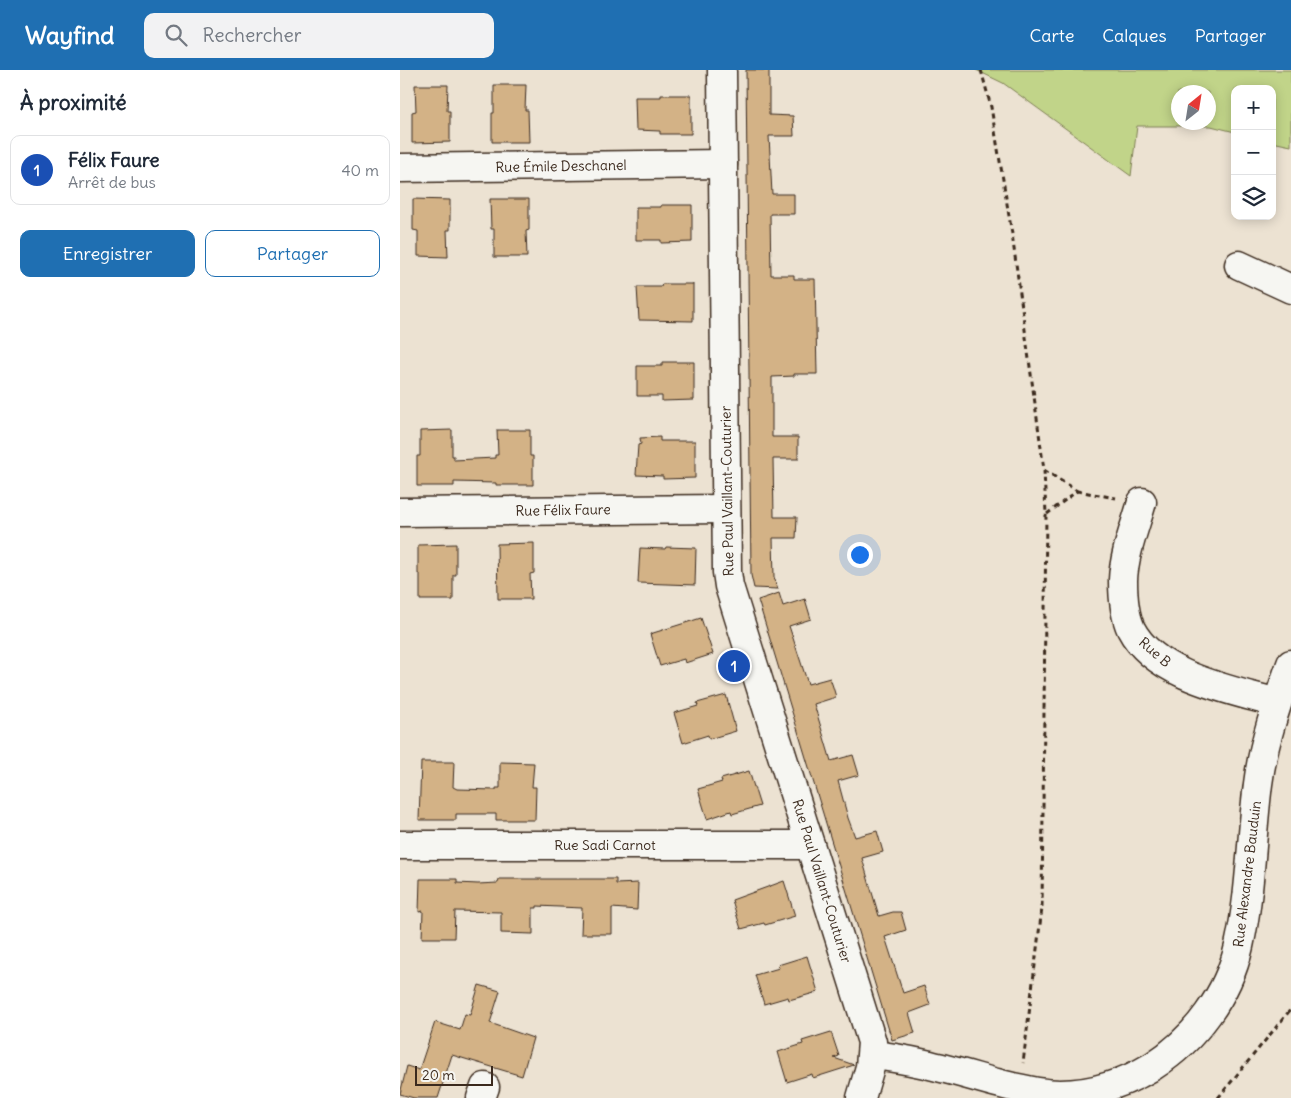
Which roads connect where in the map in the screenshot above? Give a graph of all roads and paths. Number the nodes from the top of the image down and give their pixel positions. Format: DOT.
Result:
graph roads {
  1 [pos="722,70"];
  2 [pos="981,70"];
  3 [pos="723,164"];
  4 [pos="400,168"];
  5 [pos="1239,265"];
  6 [pos="1291,289"];
  7 [pos="1044,470"];
  8 [pos="1077,492"];
  9 [pos="1142,502"];
  10 [pos="725,508"];
  11 [pos="400,512"];
  12 [pos="1046,514"];
  13 [pos="1291,664"];
  14 [pos="1277,703"];
  15 [pos="400,845"];
  16 [pos="810,845"];
  17 [pos="1291,1009"];
  18 [pos="872,1056"];
  19 [pos="1020,1088"];
  20 [pos="861,1098"];
  21 [pos="1218,1098"];
  1 -- 3 [label="street, Rue Paul Vaillant-Couturier"];
  2 -- 7 [label="path"];
  3 -- 4 [label="street, Rue Émile Deschanel"];
  3 -- 10 [label="street, Rue Paul Vaillant-Couturier"];
  5 -- 6 [label="street"];
  7 -- 8 [label="path"];
  7 -- 12 [label="path"];
  8 -- 9 [label="path"];
  8 -- 12 [label="path"];
  9 -- 14 [label="street, Rue B"];
  10 -- 11 [label="street, Rue Félix Faure"];
  10 -- 16 [label="street, Rue Paul Vaillant-Couturier"];
  12 -- 19 [label="path"];
  13 -- 14 [label="street, Rue Alexandre Bauduin"];
  14 -- 19 [label="street, Rue Alexandre Bauduin"];
  15 -- 16 [label="street, Rue Sadi Carnot"];
  16 -- 18 [label="street, Rue Paul Vaillant-Couturier"];
  17 -- 21 [label="path"];
  18 -- 19 [label="street, Rue Alexandre Bauduin"];
  18 -- 20 [label="street, Rue Paul Vaillant-Couturier"];
}
